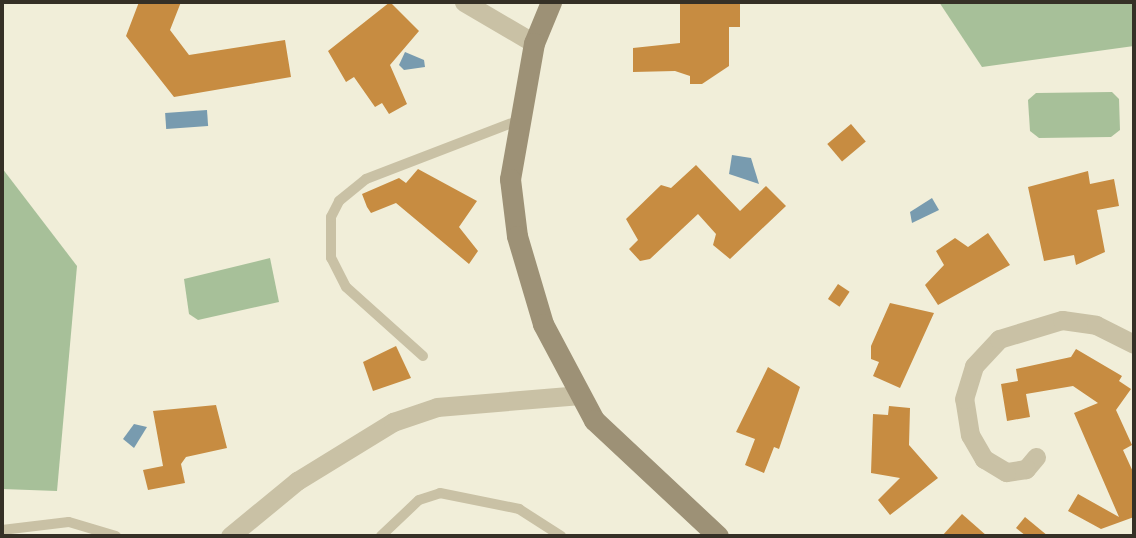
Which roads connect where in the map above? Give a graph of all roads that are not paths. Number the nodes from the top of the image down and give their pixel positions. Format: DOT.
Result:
graph roads {
  1 [pos="464,2"];
  2 [pos="551,2"];
  3 [pos="534,43"];
  4 [pos="517,121"];
  5 [pos="1134,344"];
  6 [pos="422,356"];
  7 [pos="581,394"];
  8 [pos="1036,457"];
  9 [pos="2,530"];
  10 [pos="116,536"];
  11 [pos="230,536"];
  12 [pos="381,536"];
  13 [pos="561,536"];
  14 [pos="718,536"];
  1 -- 3 [label="street"];
  2 -- 3 [label="street"];
  3 -- 4 [label="street"];
  4 -- 6 [label="lane"];
  4 -- 7 [label="street"];
  5 -- 8 [label="street"];
  7 -- 11 [label="street"];
  7 -- 14 [label="street"];
  9 -- 10 [label="lane"];
  12 -- 13 [label="lane"];
}
